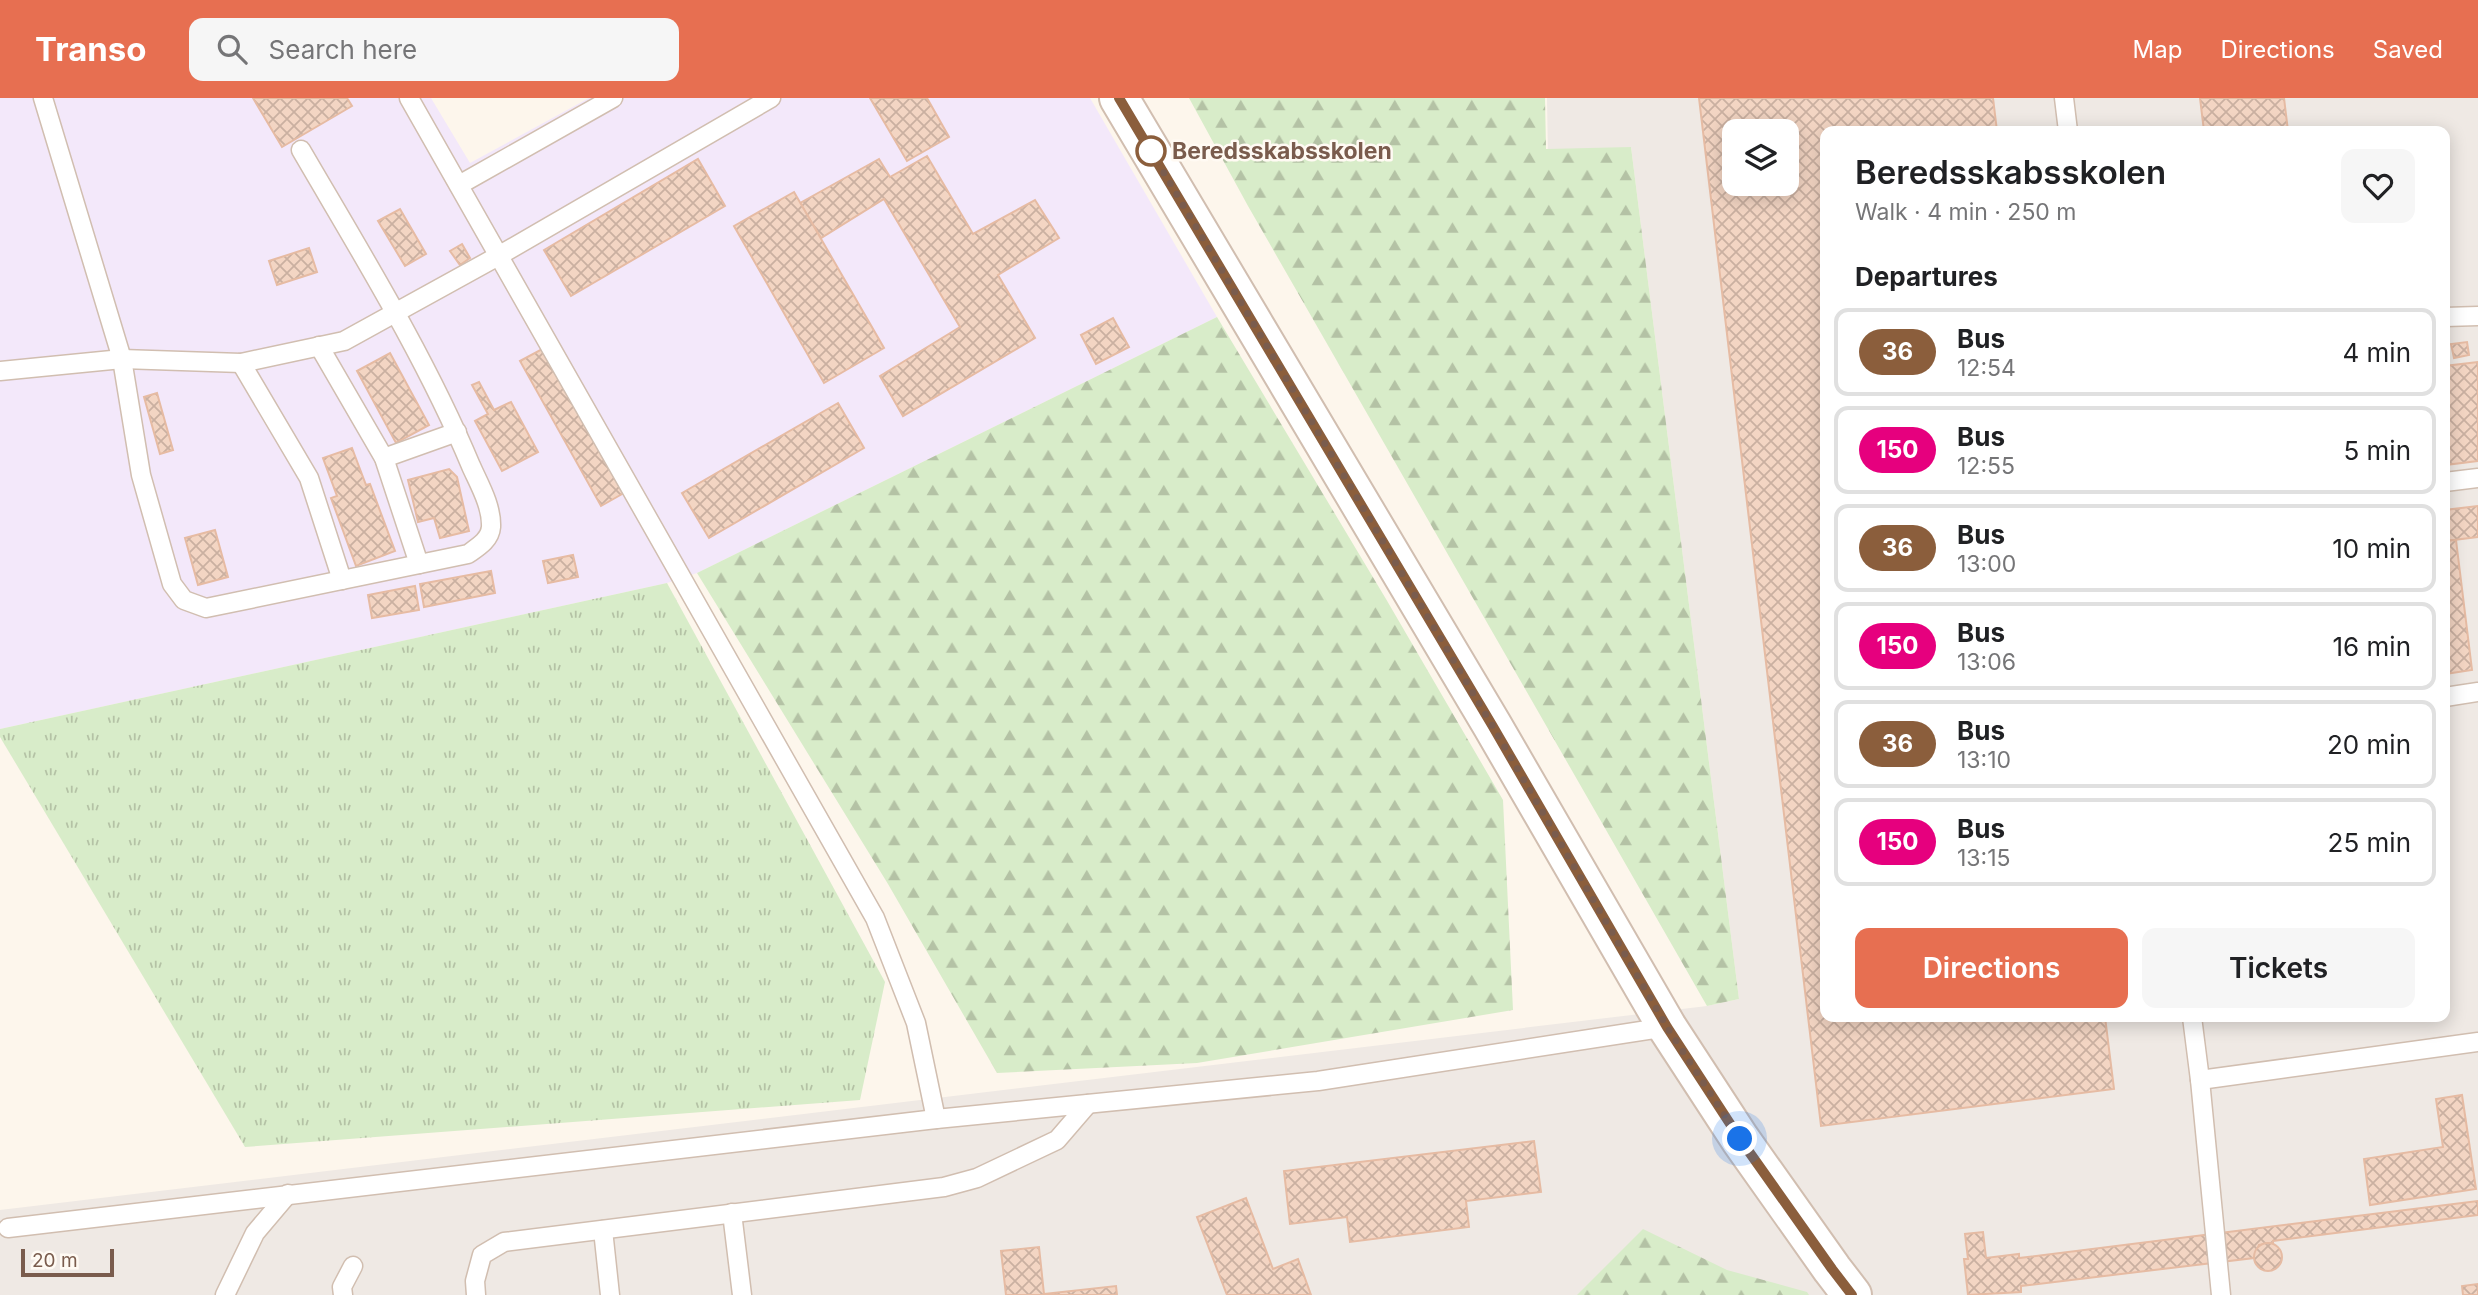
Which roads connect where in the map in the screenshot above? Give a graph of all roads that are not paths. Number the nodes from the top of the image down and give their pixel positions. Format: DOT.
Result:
graph roads {
  1 [pos="43,98"];
  2 [pos="409,98"];
  3 [pos="612,98"];
  4 [pos="771,98"];
  5 [pos="1119,98"];
  6 [pos="2064,98"];
  7 [pos="2067,126"];
  8 [pos="302,150"];
  9 [pos="459,185"];
  10 [pos="500,255"];
  11 [pos="396,312"];
  12 [pos="2478,316"];
  13 [pos="2450,317"];
  14 [pos="319,346"];
  15 [pos="122,359"];
  16 [pos="241,363"];
  17 [pos="0,371"];
  18 [pos="457,432"];
  19 [pos="384,458"];
  20 [pos="2478,478"];
  21 [pos="2450,481"];
  22 [pos="419,564"];
  23 [pos="342,580"];
  24 [pos="2478,692"];
  25 [pos="2450,696"];
  26 [pos="2193,1022"];
  27 [pos="1667,1027"];
  28 [pos="2478,1042"];
  29 [pos="2200,1080"];
  30 [pos="1088,1104"];
  31 [pos="936,1119"];
  32 [pos="288,1194"];
  33 [pos="732,1213"];
  34 [pos="603,1230"];
  35 [pos="3,1234"];
  36 [pos="353,1266"];
  37 [pos="225,1295"];
  38 [pos="343,1295"];
  39 [pos="476,1295"];
  40 [pos="610,1295"];
  41 [pos="742,1295"];
  42 [pos="1852,1295"];
  43 [pos="2221,1295"];
  1 -- 15 [label="lane"];
  2 -- 9 [label="lane"];
  3 -- 9 [label="lane"];
  4 -- 10 [label="lane"];
  5 -- 27 [label="street"];
  6 -- 7 [label="lane"];
  8 -- 11 [label="lane"];
  9 -- 10 [label="lane"];
  10 -- 11 [label="lane"];
  10 -- 31 [label="lane"];
  11 -- 14 [label="lane"];
  11 -- 18 [label="lane"];
  12 -- 13 [label="lane"];
  14 -- 16 [label="lane"];
  14 -- 19 [label="lane"];
  15 -- 16 [label="lane"];
  15 -- 17 [label="lane"];
  15 -- 23 [label="lane"];
  16 -- 23 [label="lane"];
  18 -- 19 [label="lane"];
  18 -- 22 [label="lane"];
  19 -- 22 [label="lane"];
  20 -- 21 [label="lane"];
  22 -- 23 [label="lane"];
  24 -- 25 [label="lane"];
  26 -- 29 [label="lane"];
  27 -- 30 [label="lane"];
  27 -- 42 [label="street"];
  28 -- 29 [label="lane"];
  29 -- 43 [label="lane"];
  30 -- 31 [label="lane"];
  30 -- 33 [label="lane"];
  31 -- 32 [label="lane"];
  32 -- 35 [label="lane"];
  32 -- 37 [label="lane"];
  33 -- 34 [label="lane"];
  33 -- 41 [label="lane"];
  34 -- 39 [label="lane"];
  34 -- 40 [label="lane"];
  36 -- 38 [label="lane"];
}
